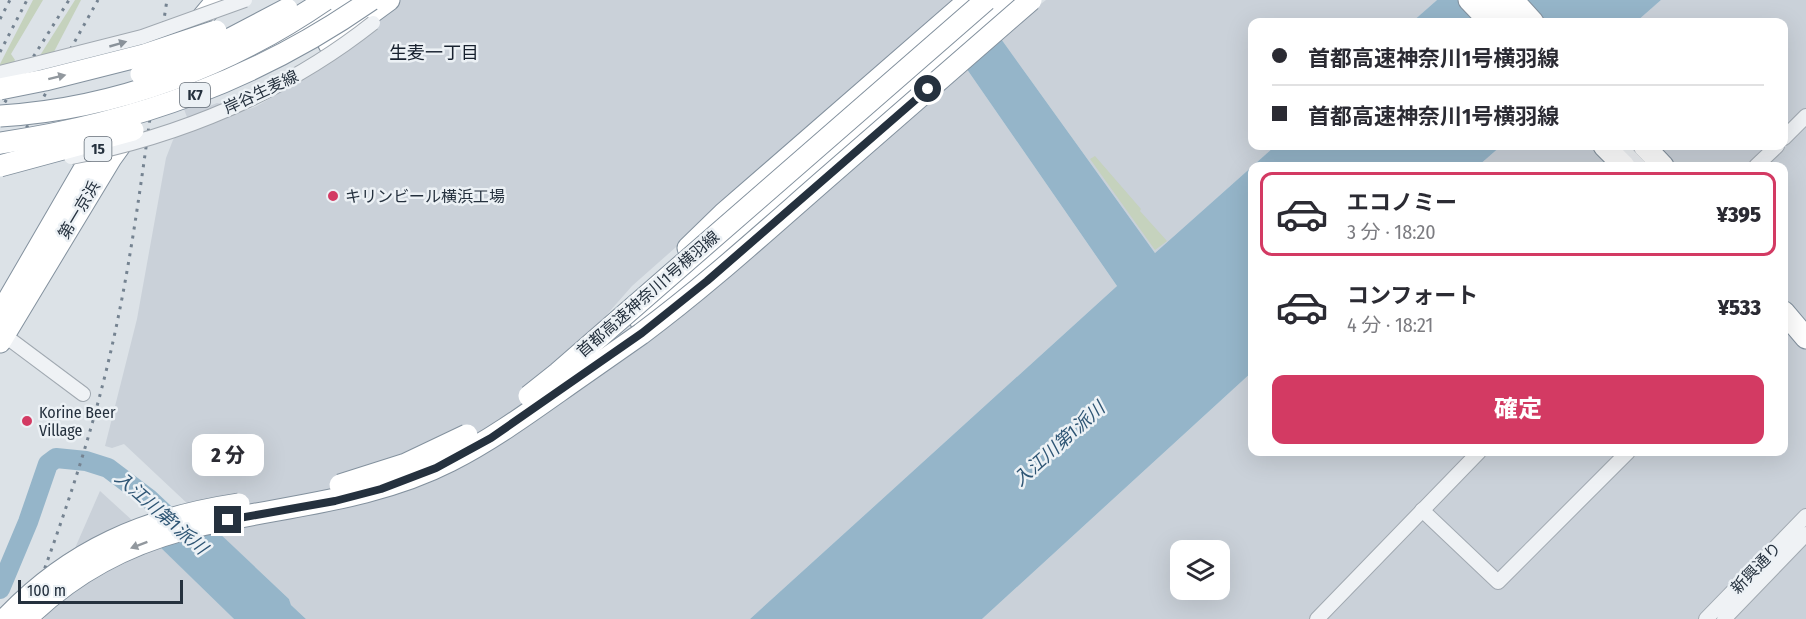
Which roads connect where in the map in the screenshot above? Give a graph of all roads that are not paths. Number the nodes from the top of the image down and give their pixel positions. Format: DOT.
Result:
graph roads {
  1 [pos="217,0"];
  2 [pos="233,0"];
  3 [pos="245,0"];
  4 [pos="276,0"];
  5 [pos="303,0"];
  6 [pos="325,0"];
  7 [pos="350,0"];
  8 [pos="371,0"];
  9 [pos="389,0"];
  10 [pos="398,0"];
  11 [pos="969,0"];
  12 [pos="986,0"];
  13 [pos="1001,0"];
  14 [pos="1011,0"];
  15 [pos="1031,0"];
  16 [pos="1469,0"];
  17 [pos="1488,0"];
  18 [pos="1493,0"];
  19 [pos="1504,0"];
  20 [pos="1512,0"];
  21 [pos="1486,18"];
  22 [pos="1505,18"];
  23 [pos="1510,18"];
  24 [pos="1520,18"];
  25 [pos="1528,18"];
  26 [pos="0,73"];
  27 [pos="0,89"];
  28 [pos="864,106"];
  29 [pos="0,108"];
  30 [pos="0,116"];
  31 [pos="1806,116"];
  32 [pos="1788,134"];
  33 [pos="0,143"];
  34 [pos="1608,150"];
  35 [pos="1624,150"];
  36 [pos="1638,150"];
  37 [pos="1649,150"];
  38 [pos="1773,150"];
  39 [pos="1620,162"];
  40 [pos="1635,162"];
  41 [pos="1649,162"];
  42 [pos="1659,162"];
  43 [pos="1760,162"];
  44 [pos="0,167"];
  45 [pos="1788,306"];
  46 [pos="0,314"];
  47 [pos="621,317"];
  48 [pos="1788,317"];
  49 [pos="1806,327"];
  50 [pos="1788,329"];
  51 [pos="1788,330"];
  52 [pos="2,336"];
  53 [pos="1806,338"];
  54 [pos="1806,347"];
  55 [pos="1806,351"];
  56 [pos="83,394"];
  57 [pos="548,399"];
  58 [pos="1475,456"];
  59 [pos="1624,456"];
  60 [pos="1422,510"];
  61 [pos="1806,516"];
  62 [pos="1806,534"];
  63 [pos="5,619"];
  64 [pos="26,619"];
  65 [pos="1317,619"];
  66 [pos="1706,619"];
  67 [pos="1724,619"];
  1 -- 46 [label="highway, 第一京浜 / 15"];
  2 -- 52 [label="highway, 第一京浜 / 15"];
  26 -- 3 [label="street, one-way, bridge"];
  27 -- 4 [label="highway, one-way, bridge"];
  5 -- 29 [label="highway, K7, bridge"];
  6 -- 30 [label="highway, bridge"];
  7 -- 33 [label="highway, bridge"];
  8 -- 33 [label="highway, K7, bridge"];
  9 -- 44 [label="highway, bridge"];
  10 -- 44 [label="street, 岸谷生麦線, bridge"];
  11 -- 47 [label="highway, bridge"];
  12 -- 28 [label="highway, 首都高速神奈川1号横羽線, bridge"];
  13 -- 28 [label="highway, bridge"];
  14 -- 57 [label="highway, bridge"];
  15 -- 57 [label="highway, 首都高速神奈川1号横羽線, bridge"];
  16 -- 21 [label="highway"];
  17 -- 22 [label="street"];
  18 -- 23 [label="highway"];
  19 -- 24 [label="highway"];
  20 -- 25 [label="highway"];
  28 -- 47 [label="highway, 首都高速神奈川1号横羽線, bridge"];
  31 -- 32 [label="street"];
  34 -- 39 [label="highway"];
  35 -- 40 [label="street"];
  36 -- 41 [label="highway"];
  37 -- 42 [label="highway"];
  38 -- 43 [label="street"];
  45 -- 49 [label="highway"];
  47 -- 63 [label="highway, 首都高速神奈川1号横羽線, bridge"];
  48 -- 53 [label="highway"];
  50 -- 54 [label="highway"];
  51 -- 55 [label="street"];
  52 -- 56 [label="street"];
  57 -- 64 [label="highway, 首都高速神奈川1号横羽線, one-way, bridge"];
  58 -- 60 [label="street"];
  59 -- 60 [label="street"];
  60 -- 65 [label="street"];
  61 -- 66 [label="street, 新興通り"];
  62 -- 67 [label="street, 新興通り"];
}
